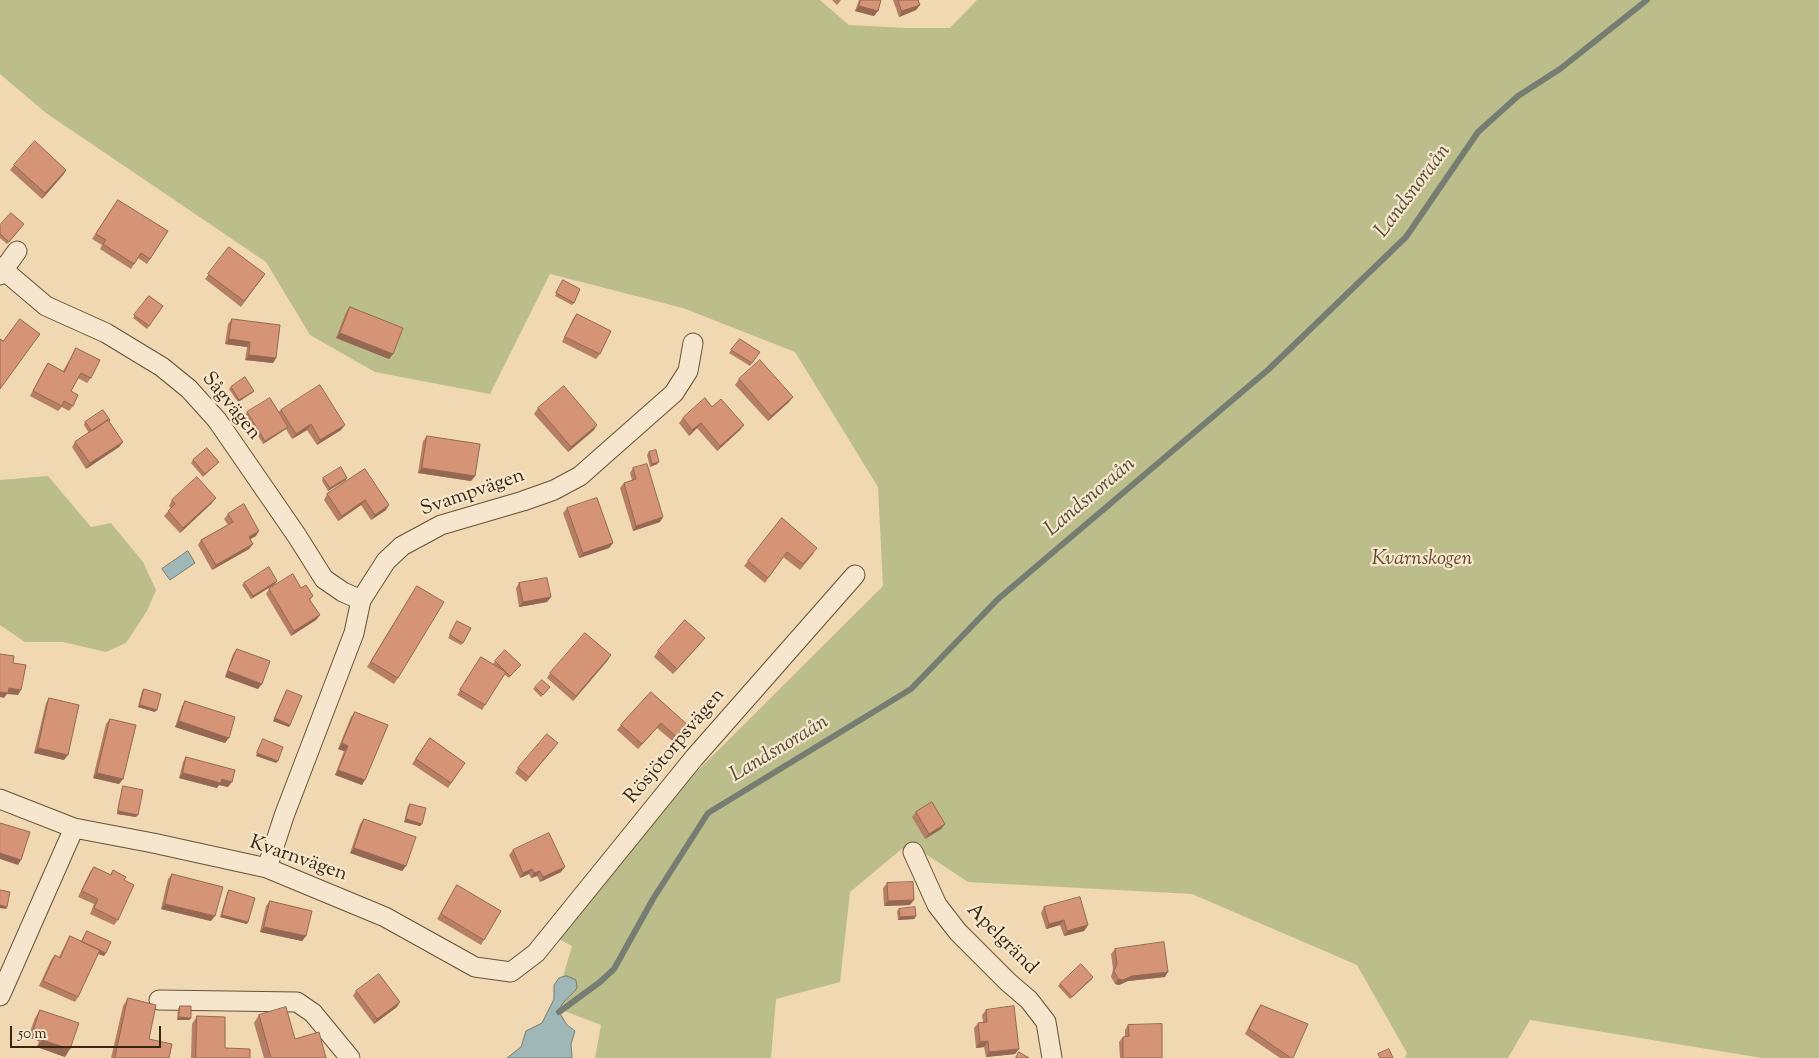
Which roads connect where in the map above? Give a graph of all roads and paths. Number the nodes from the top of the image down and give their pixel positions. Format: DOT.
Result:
graph roads {
  1 [pos="17,251"];
  2 [pos="1,271"];
  3 [pos="693,344"];
  4 [pos="855,575"];
  5 [pos="361,600"];
  6 [pos="0,799"];
  7 [pos="74,828"];
  8 [pos="913,852"];
  9 [pos="267,868"];
  10 [pos="536,953"];
  11 [pos="0,996"];
  12 [pos="159,1000"];
  13 [pos="350,1058"];
  14 [pos="1052,1058"];
  1 -- 2 [label="street"];
  2 -- 5 [label="street, Sågvägen"];
  3 -- 5 [label="street, Svampvägen"];
  4 -- 10 [label="street, Rösjötorpsvägen"];
  5 -- 9 [label="street, Svampvägen"];
  6 -- 7 [label="street, Kvarnvägen"];
  7 -- 9 [label="street, Kvarnvägen"];
  7 -- 11 [label="street"];
  8 -- 14 [label="street, Apelgränd"];
  9 -- 10 [label="street, Kvarnvägen"];
  12 -- 13 [label="street"];
}
